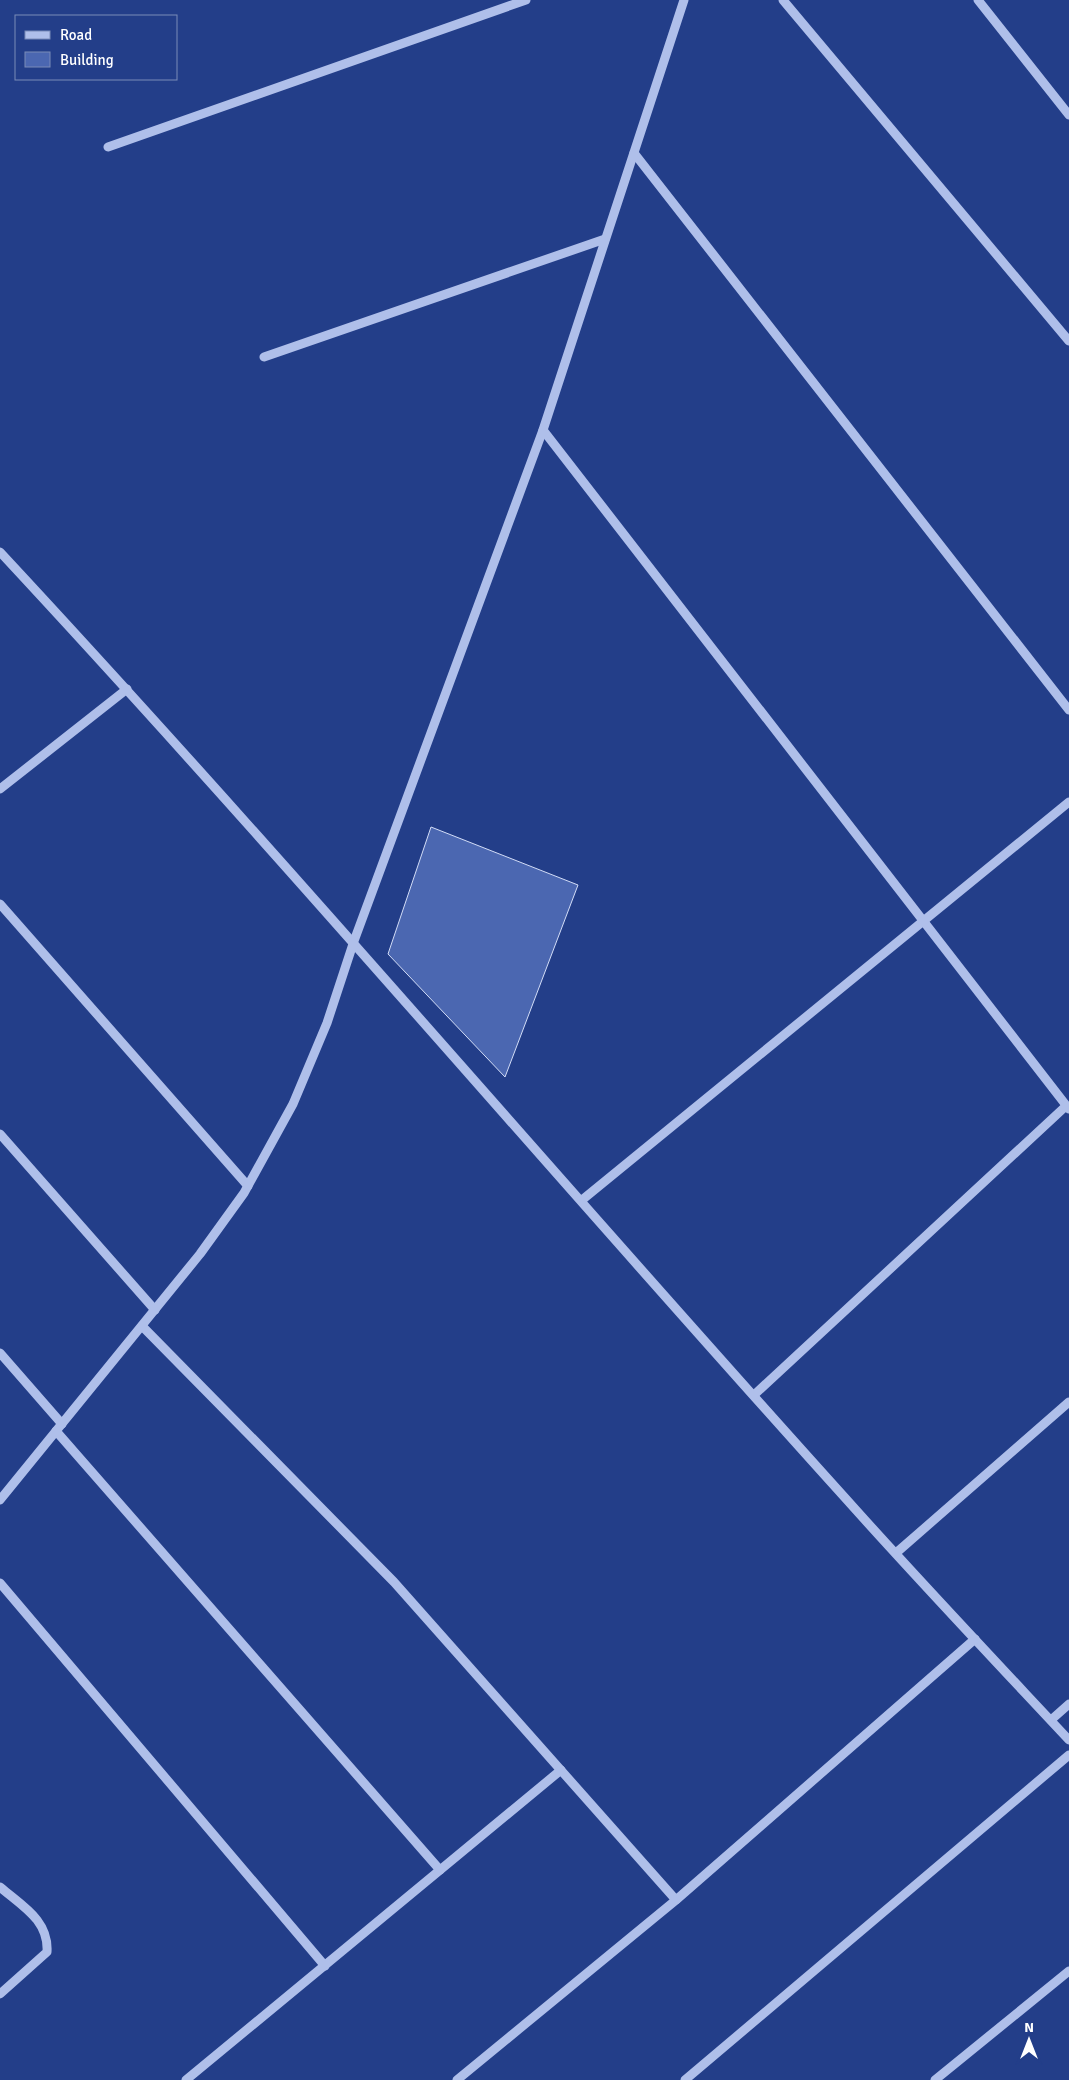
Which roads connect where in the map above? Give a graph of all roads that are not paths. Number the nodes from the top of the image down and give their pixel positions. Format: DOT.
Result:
graph roads {
  1 [pos="526,0"];
  2 [pos="684,0"];
  3 [pos="782,0"];
  4 [pos="978,0"];
  5 [pos="1069,116"];
  6 [pos="108,147"];
  7 [pos="634,153"];
  8 [pos="605,239"];
  9 [pos="1069,341"];
  10 [pos="264,357"];
  11 [pos="543,430"];
  12 [pos="0,552"];
  13 [pos="127,689"];
  14 [pos="1069,710"];
  15 [pos="0,790"];
  16 [pos="1069,802"];
  17 [pos="0,904"];
  18 [pos="923,921"];
  19 [pos="354,941"];
  20 [pos="1068,1108"];
  21 [pos="0,1134"];
  22 [pos="248,1186"];
  23 [pos="582,1200"];
  24 [pos="155,1310"];
  25 [pos="142,1326"];
  26 [pos="0,1353"];
  27 [pos="754,1395"];
  28 [pos="1069,1402"];
  29 [pos="59,1428"];
  30 [pos="0,1500"];
  31 [pos="896,1553"];
  32 [pos="0,1583"];
  33 [pos="975,1639"];
  34 [pos="1069,1704"];
  35 [pos="1051,1720"];
  36 [pos="1069,1740"];
  37 [pos="1069,1755"];
  38 [pos="562,1770"];
  39 [pos="440,1870"];
  40 [pos="0,1887"];
  41 [pos="676,1900"];
  42 [pos="325,1966"];
  43 [pos="1069,1971"];
  44 [pos="0,1994"];
  45 [pos="186,2080"];
  46 [pos="457,2080"];
  47 [pos="685,2080"];
  48 [pos="936,2080"];
  1 -- 6 [label="street"];
  2 -- 7 [label="street"];
  3 -- 9 [label="street"];
  4 -- 5 [label="street"];
  7 -- 8 [label="street"];
  7 -- 14 [label="street"];
  8 -- 10 [label="street"];
  8 -- 11 [label="street"];
  11 -- 18 [label="street"];
  11 -- 19 [label="street"];
  12 -- 13 [label="street"];
  13 -- 15 [label="street"];
  13 -- 19 [label="street"];
  16 -- 18 [label="street"];
  17 -- 22 [label="street"];
  18 -- 20 [label="street"];
  18 -- 23 [label="street"];
  19 -- 22 [label="street"];
  19 -- 23 [label="street"];
  20 -- 27 [label="street"];
  21 -- 24 [label="street"];
  22 -- 24 [label="street"];
  23 -- 27 [label="street"];
  24 -- 25 [label="street"];
  25 -- 29 [label="street"];
  25 -- 38 [label="street"];
  26 -- 29 [label="street"];
  27 -- 31 [label="street"];
  28 -- 31 [label="street"];
  29 -- 30 [label="street"];
  29 -- 39 [label="street"];
  31 -- 33 [label="street"];
  32 -- 42 [label="street"];
  33 -- 35 [label="street"];
  33 -- 41 [label="street"];
  34 -- 35 [label="street"];
  35 -- 36 [label="street"];
  37 -- 47 [label="street"];
  38 -- 39 [label="street"];
  38 -- 41 [label="street"];
  39 -- 42 [label="street"];
  40 -- 44 [label="street"];
  41 -- 46 [label="street"];
  42 -- 45 [label="street"];
  43 -- 48 [label="street"];
}
